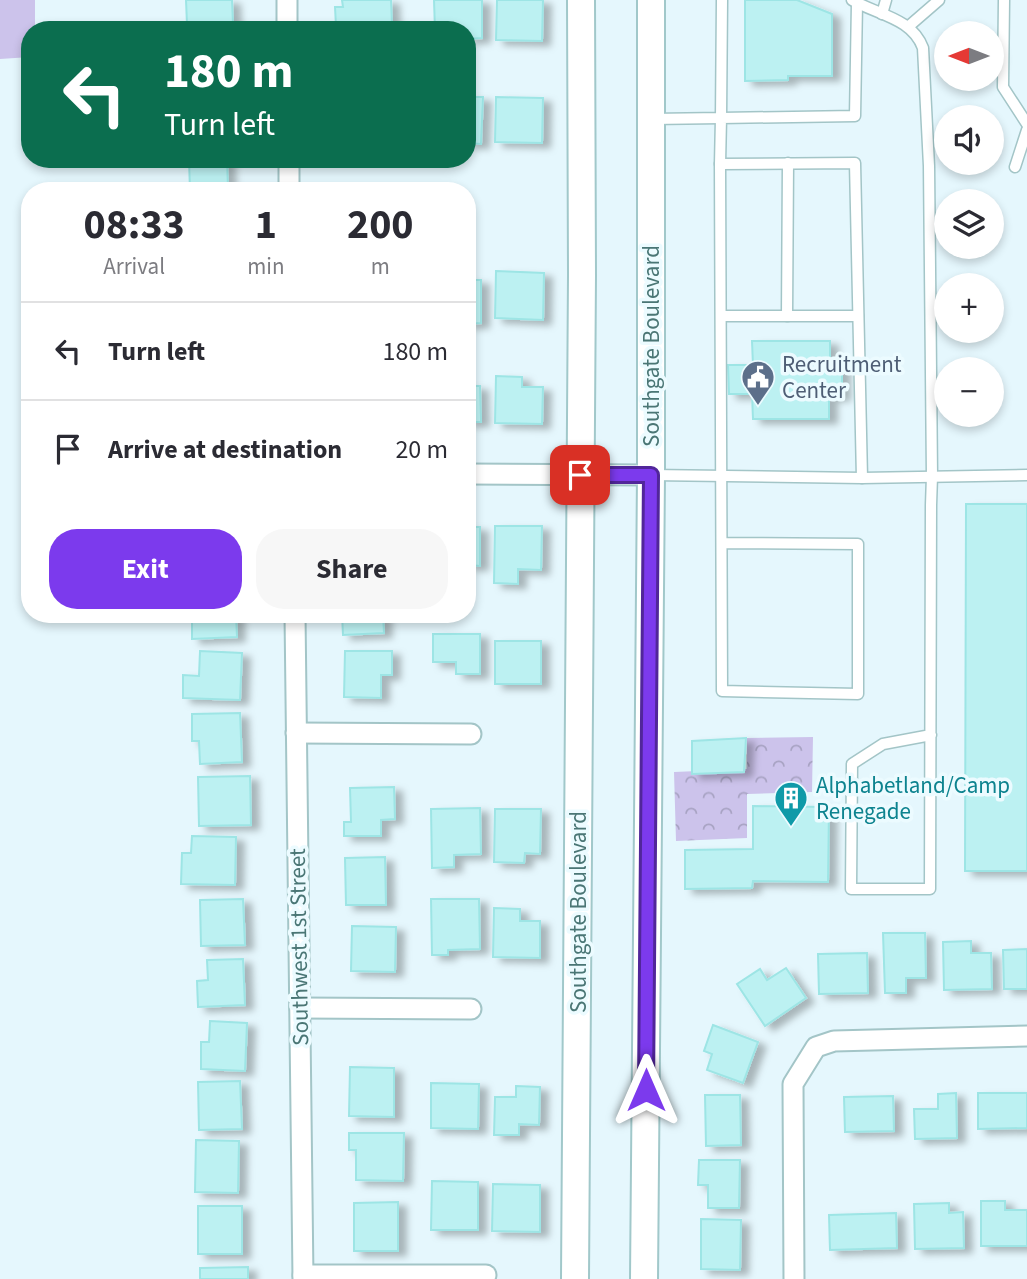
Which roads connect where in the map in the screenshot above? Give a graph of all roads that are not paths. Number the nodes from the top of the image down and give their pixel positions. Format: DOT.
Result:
graph roads {
  1 [pos="287,0"];
  2 [pos="580,0"];
  3 [pos="651,0"];
  4 [pos="722,0"];
  5 [pos="886,0"];
  6 [pos="939,0"];
  7 [pos="1004,0"];
  8 [pos="855,2"];
  9 [pos="882,14"];
  10 [pos="287,21"];
  11 [pos="909,26"];
  12 [pos="721,118"];
  13 [pos="651,119"];
  14 [pos="1027,124"];
  15 [pos="1027,130"];
  16 [pos="788,163"];
  17 [pos="720,164"];
  18 [pos="1014,167"];
  19 [pos="722,316"];
  20 [pos="787,316"];
  21 [pos="858,316"];
  22 [pos="476,474"];
  23 [pos="580,475"];
  24 [pos="651,475"];
  25 [pos="1027,475"];
  26 [pos="932,476"];
  27 [pos="721,477"];
  28 [pos="862,478"];
  29 [pos="722,543"];
  30 [pos="295,623"];
  31 [pos="296,733"];
  32 [pos="471,734"];
  33 [pos="931,735"];
  34 [pos="300,1008"];
  35 [pos="471,1009"];
  36 [pos="1027,1037"];
  37 [pos="486,1275"];
  38 [pos="303,1277"];
  39 [pos="575,1279"];
  40 [pos="644,1279"];
  41 [pos="794,1279"];
  1 -- 10 [label="street"];
  2 -- 23 [label="main road, Southgate Boulevard"];
  3 -- 13 [label="main road, Southgate Boulevard"];
  4 -- 12 [label="lane"];
  5 -- 9 [label="lane"];
  6 -- 11 [label="lane"];
  7 -- 14 [label="lane"];
  8 -- 9 [label="lane"];
  8 -- 12 [label="lane"];
  9 -- 11 [label="lane"];
  11 -- 26 [label="lane"];
  12 -- 13 [label="lane"];
  12 -- 17 [label="lane"];
  13 -- 24 [label="main road, Southgate Boulevard"];
  15 -- 18 [label="lane"];
  16 -- 17 [label="lane"];
  16 -- 20 [label="lane"];
  16 -- 21 [label="lane"];
  17 -- 19 [label="lane"];
  19 -- 20 [label="lane"];
  19 -- 27 [label="lane"];
  20 -- 21 [label="lane"];
  21 -- 28 [label="lane"];
  22 -- 23 [label="street"];
  23 -- 24 [label="street"];
  23 -- 39 [label="main road, Southgate Boulevard"];
  24 -- 27 [label="lane"];
  24 -- 40 [label="main road, Southgate Boulevard"];
  25 -- 26 [label="lane"];
  26 -- 28 [label="lane"];
  26 -- 33 [label="lane"];
  27 -- 28 [label="lane"];
  27 -- 29 [label="lane"];
  29 -- 29 [label="lane"];
  30 -- 31 [label="street, Southwest 1st Street"];
  31 -- 32 [label="street"];
  31 -- 34 [label="street, Southwest 1st Street"];
  33 -- 33 [label="lane"];
  34 -- 35 [label="street"];
  34 -- 38 [label="street, Southwest 1st Street"];
  36 -- 41 [label="street"];
  37 -- 38 [label="street"];
}
